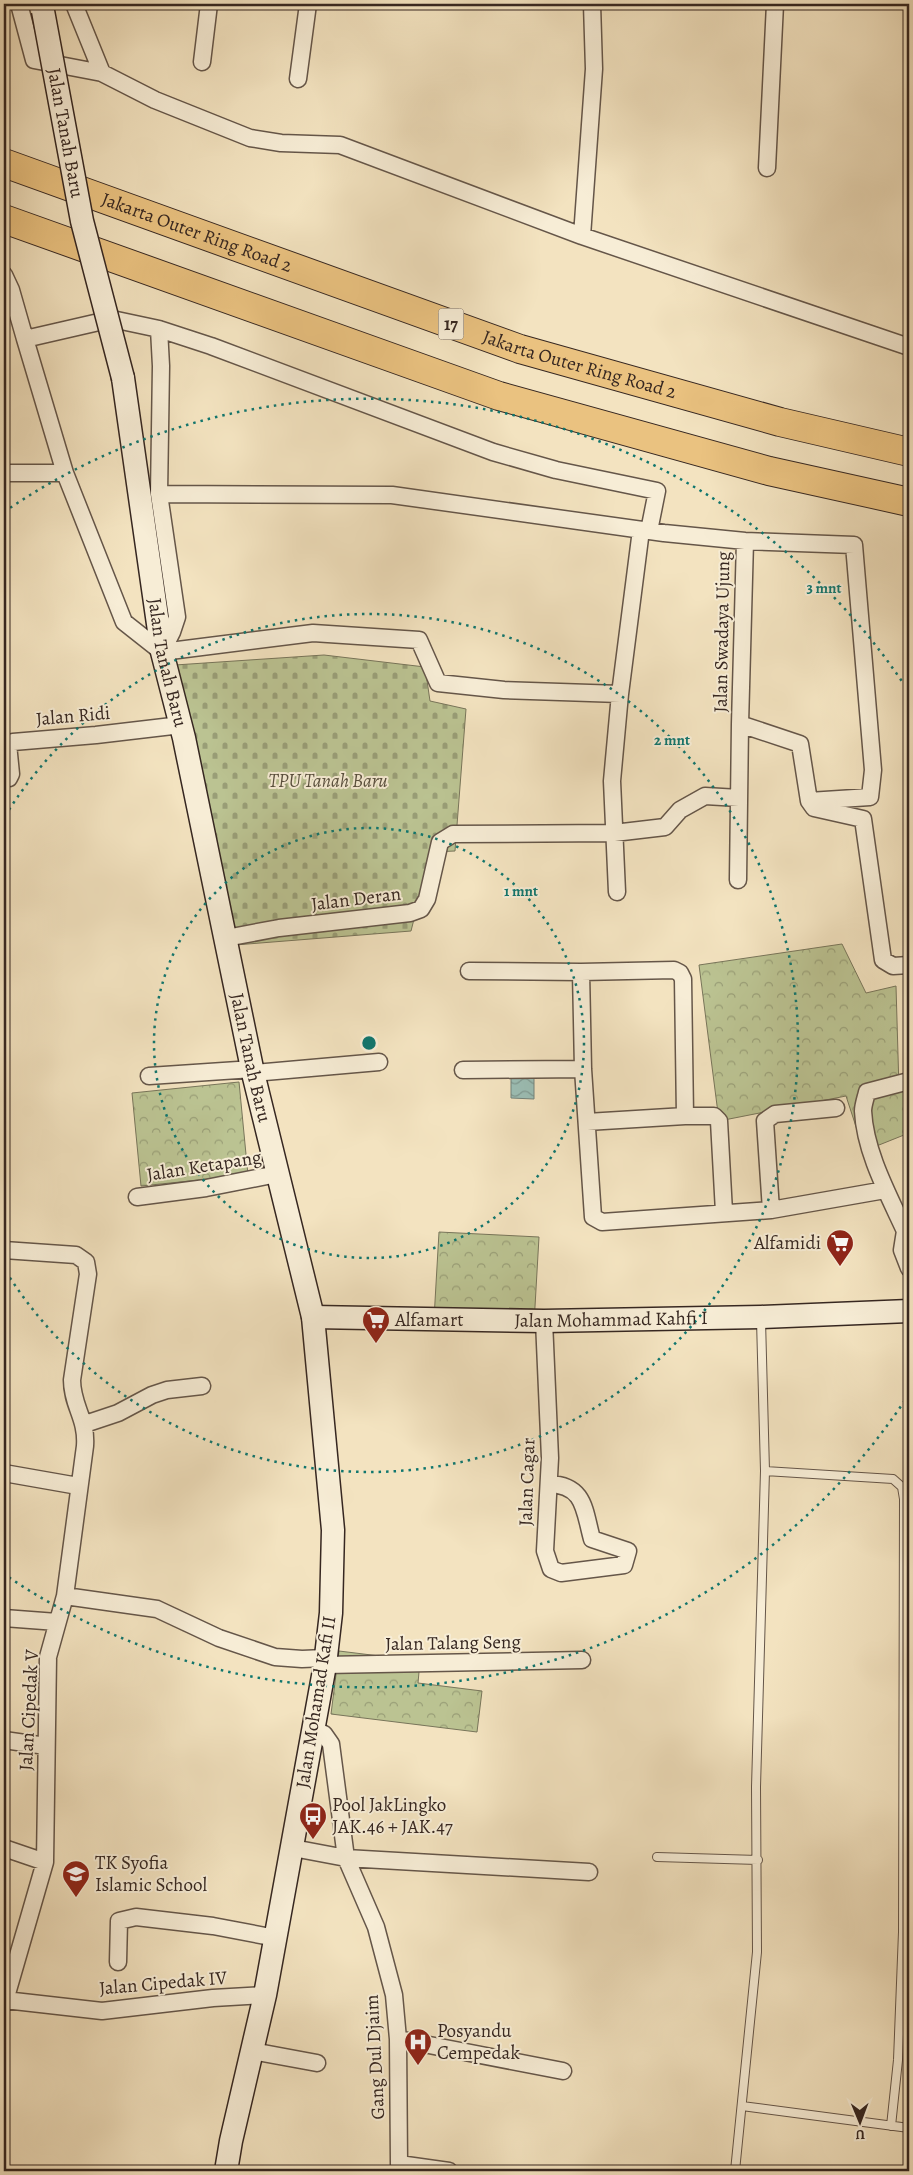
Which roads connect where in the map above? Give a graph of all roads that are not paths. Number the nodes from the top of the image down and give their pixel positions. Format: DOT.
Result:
graph roads {
  1 [pos="19,4"];
  2 [pos="74,4"];
  3 [pos="209,4"];
  4 [pos="308,4"];
  5 [pos="592,4"];
  6 [pos="775,4"];
  7 [pos="42,7"];
  8 [pos="202,62"];
  9 [pos="102,73"];
  10 [pos="298,79"];
  11 [pos="4,163"];
  12 [pos="767,168"];
  13 [pos="4,219"];
  14 [pos="582,236"];
  15 [pos="4,275"];
  16 [pos="159,328"];
  17 [pos="25,340"];
  18 [pos="909,347"];
  19 [pos="909,452"];
  20 [pos="4,473"];
  21 [pos="65,473"];
  22 [pos="159,494"];
  23 [pos="909,502"];
  24 [pos="651,531"];
  25 [pos="745,541"];
  26 [pos="162,652"];
  27 [pos="620,694"];
  28 [pos="740,724"];
  29 [pos="181,725"];
  30 [pos="4,778"];
  31 [pos="739,798"];
  32 [pos="809,801"];
  33 [pos="614,833"];
  34 [pos="738,880"];
  35 [pos="617,892"];
  36 [pos="226,938"];
  37 [pos="909,965"];
  38 [pos="469,970"];
  39 [pos="580,972"];
  40 [pos="379,1062"];
  41 [pos="583,1069"];
  42 [pos="463,1070"];
  43 [pos="253,1071"];
  44 [pos="149,1076"];
  45 [pos="909,1081"];
  46 [pos="836,1108"];
  47 [pos="685,1116"];
  48 [pos="587,1122"];
  49 [pos="277,1174"];
  50 [pos="886,1190"];
  51 [pos="138,1197"];
  52 [pos="772,1210"];
  53 [pos="724,1212"];
  54 [pos="907,1233"];
  55 [pos="4,1250"];
  56 [pos="909,1268"];
  57 [pos="909,1311"];
  58 [pos="313,1317"];
  59 [pos="761,1317"];
  60 [pos="544,1321"];
  61 [pos="202,1386"];
  62 [pos="85,1424"];
  63 [pos="765,1471"];
  64 [pos="4,1473"];
  65 [pos="549,1484"];
  66 [pos="78,1486"];
  67 [pos="65,1596"];
  68 [pos="4,1618"];
  69 [pos="57,1622"];
  70 [pos="582,1660"];
  71 [pos="325,1662"];
  72 [pos="318,1732"];
  73 [pos="4,1740"];
  74 [pos="46,1746"];
  75 [pos="906,1798"];
  76 [pos="4,1848"];
  77 [pos="300,1849"];
  78 [pos="657,1857"];
  79 [pos="343,1858"];
  80 [pos="758,1860"];
  81 [pos="45,1862"];
  82 [pos="589,1872"];
  83 [pos="266,1936"];
  84 [pos="118,1962"];
  85 [pos="9,1965"];
  86 [pos="265,1995"];
  87 [pos="4,2002"];
  88 [pos="398,2039"];
  89 [pos="252,2051"];
  90 [pos="317,2063"];
  91 [pos="563,2071"];
  92 [pos="742,2106"];
  93 [pos="890,2126"];
  94 [pos="909,2128"];
  95 [pos="229,2156"];
  96 [pos="400,2168"];
  97 [pos="449,2171"];
  98 [pos="735,2171"];
  1 -- 9 [label="street"];
  2 -- 9 [label="street"];
  3 -- 8 [label="street"];
  4 -- 10 [label="street"];
  5 -- 14 [label="street"];
  6 -- 12 [label="street"];
  7 -- 26 [label="main road, Jalan Tanah Baru, bridge"];
  9 -- 14 [label="street"];
  11 -- 19 [label="highway, Jakarta Outer Ring Road 2 / 17"];
  13 -- 23 [label="highway"];
  14 -- 18 [label="street"];
  15 -- 17 [label="street"];
  16 -- 17 [label="street"];
  16 -- 22 [label="street"];
  16 -- 24 [label="street"];
  17 -- 21 [label="street"];
  20 -- 21 [label="street"];
  21 -- 26 [label="street"];
  22 -- 24 [label="street, Jalan Swadaya Ujung"];
  22 -- 26 [label="street"];
  24 -- 25 [label="street, Jalan Swadaya Ujung"];
  24 -- 27 [label="street"];
  25 -- 28 [label="street, Jalan Swadaya Ujung"];
  25 -- 32 [label="street"];
  26 -- 27 [label="street"];
  26 -- 29 [label="main road, Jalan Tanah Baru"];
  27 -- 33 [label="street"];
  28 -- 31 [label="street"];
  28 -- 32 [label="street, Jalan Swadaya Ujung"];
  29 -- 30 [label="street, Jalan Ridi"];
  29 -- 36 [label="main road, Jalan Tanah Baru"];
  31 -- 33 [label="street"];
  31 -- 34 [label="street"];
  32 -- 37 [label="street"];
  33 -- 35 [label="street"];
  33 -- 36 [label="street, Jalan Deran"];
  36 -- 43 [label="main road, Jalan Tanah Baru"];
  38 -- 39 [label="street"];
  39 -- 41 [label="street"];
  39 -- 47 [label="street"];
  40 -- 43 [label="street"];
  41 -- 42 [label="street"];
  41 -- 48 [label="street"];
  43 -- 44 [label="street"];
  43 -- 49 [label="main road, Jalan Tanah Baru"];
  45 -- 50 [label="street"];
  46 -- 52 [label="street"];
  47 -- 48 [label="street"];
  47 -- 53 [label="street"];
  48 -- 53 [label="street"];
  49 -- 51 [label="street, Jalan Ketapang"];
  49 -- 58 [label="main road, Jalan Tanah Baru"];
  50 -- 52 [label="street"];
  50 -- 54 [label="street"];
  52 -- 53 [label="street"];
  54 -- 56 [label="street"];
  55 -- 62 [label="street"];
  57 -- 59 [label="main road, Jalan Mohammad Kahfi I"];
  58 -- 60 [label="main road, Jalan Mohammad Kahfi I"];
  58 -- 71 [label="main road, Jalan Mohamad Kafi II"];
  59 -- 60 [label="main road, Jalan Mohammad Kahfi I"];
  59 -- 63 [label="lane"];
  60 -- 65 [label="street, Jalan Cagar"];
  61 -- 62 [label="street"];
  62 -- 66 [label="street, Jalan Cipedak V"];
  63 -- 75 [label="lane"];
  63 -- 80 [label="lane"];
  64 -- 66 [label="street"];
  65 -- 65 [label="street, Jalan Cagar"];
  66 -- 67 [label="street, Jalan Cipedak V"];
  67 -- 69 [label="street, Jalan Cipedak V"];
  67 -- 71 [label="street"];
  68 -- 69 [label="street"];
  69 -- 74 [label="street, Jalan Cipedak V"];
  70 -- 71 [label="street, Jalan Talang Seng"];
  71 -- 72 [label="main road, Jalan Mohamad Kafi II"];
  72 -- 77 [label="main road, Jalan Mohamad Kafi II"];
  72 -- 79 [label="street, Gang Dul Djaim"];
  73 -- 74 [label="street"];
  74 -- 81 [label="street, Jalan Cipedak V"];
  75 -- 93 [label="lane"];
  76 -- 81 [label="street"];
  77 -- 79 [label="street"];
  77 -- 83 [label="main road, Jalan Mohamad Kafi II"];
  78 -- 80 [label="lane"];
  79 -- 82 [label="street"];
  79 -- 88 [label="street, Gang Dul Djaim"];
  80 -- 92 [label="lane"];
  81 -- 85 [label="street, Jalan Cipedak V"];
  83 -- 84 [label="street"];
  83 -- 86 [label="main road, Jalan Mohamad Kafi II"];
  85 -- 87 [label="street, Jalan Cipedak V"];
  86 -- 87 [label="street, Jalan Cipedak IV"];
  86 -- 89 [label="main road, Jalan Mohamad Kafi II"];
  88 -- 91 [label="street"];
  88 -- 96 [label="street, Gang Dul Djaim"];
  89 -- 90 [label="street"];
  89 -- 95 [label="main road, Jalan Mohamad Kafi II"];
  92 -- 93 [label="lane"];
  92 -- 98 [label="lane"];
  93 -- 94 [label="lane"];
  96 -- 97 [label="street"];
}
